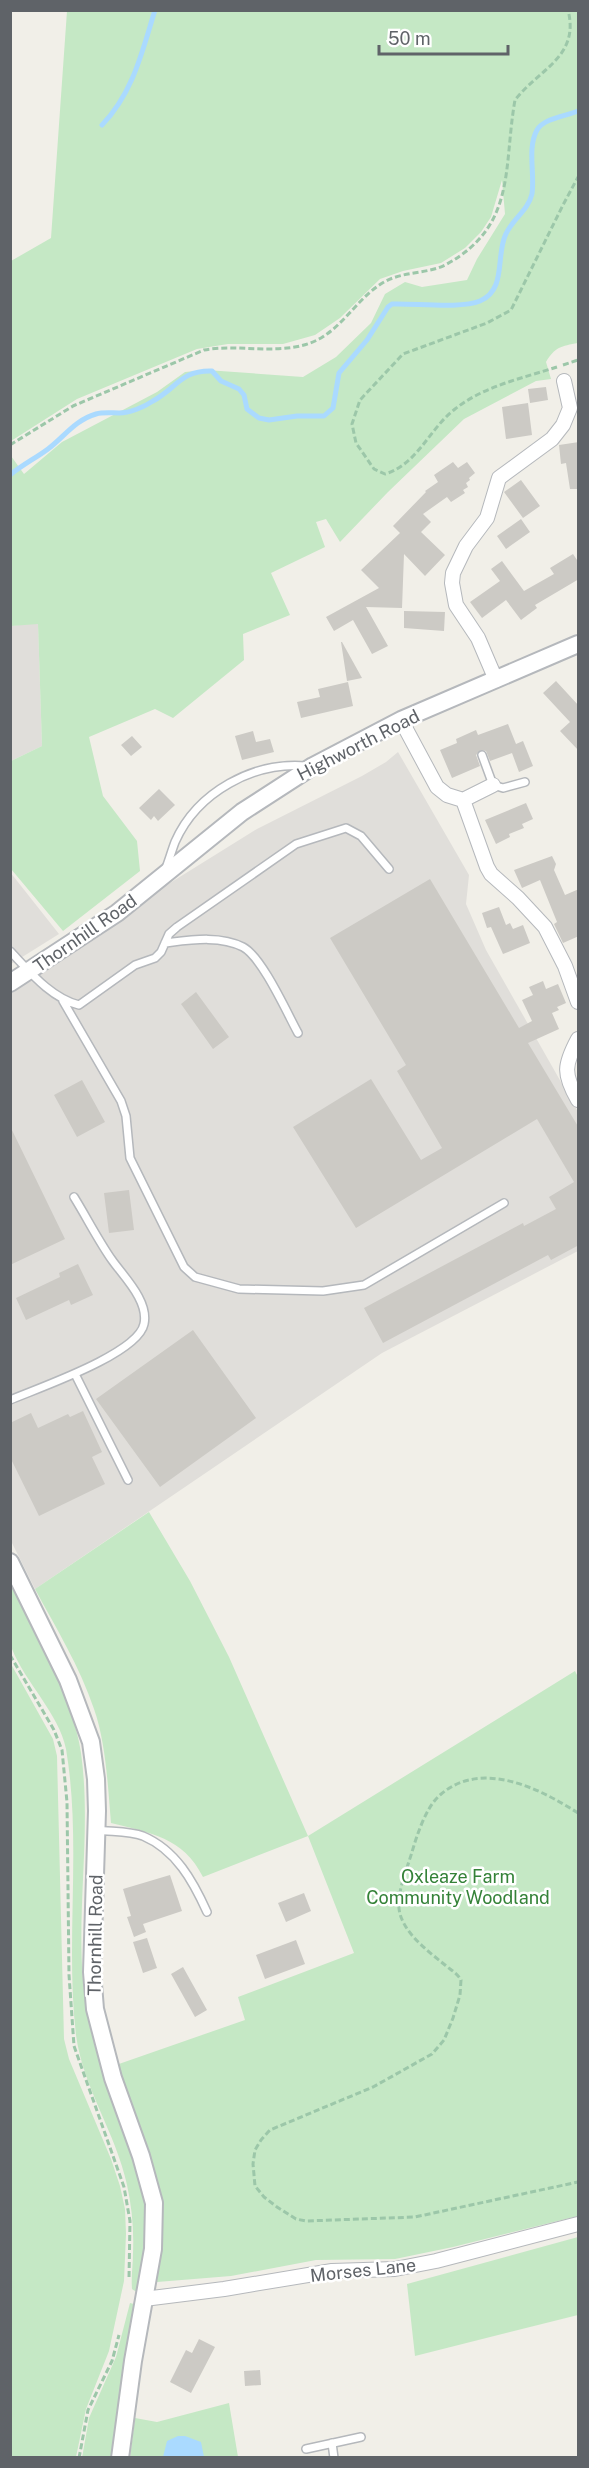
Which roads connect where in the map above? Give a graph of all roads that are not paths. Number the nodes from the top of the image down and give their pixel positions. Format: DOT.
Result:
graph roads {
  1 [pos="564,381"];
  2 [pos="574,408"];
  3 [pos="579,644"];
  4 [pos="496,680"];
  5 [pos="401,720"];
  6 [pos="482,755"];
  7 [pos="312,767"];
  8 [pos="525,782"];
  9 [pos="493,785"];
  10 [pos="464,800"];
  11 [pos="389,869"];
  12 [pos="160,879"];
  13 [pos="165,943"];
  14 [pos="10,951"];
  15 [pos="29,972"];
  16 [pos="10,983"];
  17 [pos="63,1001"];
  18 [pos="579,1002"];
  19 [pos="298,1033"];
  20 [pos="579,1039"];
  21 [pos="576,1095"];
  22 [pos="74,1197"];
  23 [pos="504,1203"];
  24 [pos="75,1374"];
  25 [pos="10,1400"];
  26 [pos="128,1480"];
  27 [pos="10,1562"];
  28 [pos="97,1830"];
  29 [pos="207,1912"];
  30 [pos="579,2224"];
  31 [pos="144,2299"];
  32 [pos="361,2437"];
  33 [pos="332,2443"];
  34 [pos="306,2449"];
  35 [pos="120,2457"];
  36 [pos="334,2457"];
  1 -- 2 [label="street"];
  2 -- 4 [label="street"];
  3 -- 4 [label="street, Highworth Road"];
  4 -- 5 [label="street, Highworth Road"];
  5 -- 7 [label="street, Highworth Road"];
  5 -- 10 [label="street"];
  6 -- 9 [label="lane"];
  7 -- 12 [label="street, Highworth Road"];
  7 -- 12 [label="lane"];
  8 -- 9 [label="lane"];
  9 -- 10 [label="street"];
  10 -- 18 [label="street"];
  11 -- 13 [label="lane"];
  12 -- 15 [label="street, Thornhill Road"];
  13 -- 17 [label="lane"];
  13 -- 19 [label="lane"];
  14 -- 15 [label="lane"];
  15 -- 16 [label="street, Thornhill Road"];
  15 -- 17 [label="lane"];
  17 -- 23 [label="lane"];
  20 -- 21 [label="street"];
  22 -- 24 [label="lane"];
  24 -- 25 [label="lane"];
  24 -- 26 [label="lane"];
  27 -- 28 [label="street, Thornhill Road"];
  28 -- 29 [label="lane"];
  28 -- 31 [label="street, Thornhill Road"];
  30 -- 31 [label="street, Morses Lane"];
  31 -- 35 [label="street, Thornhill Road"];
  32 -- 33 [label="lane"];
  33 -- 34 [label="lane"];
  33 -- 36 [label="lane"];
}
